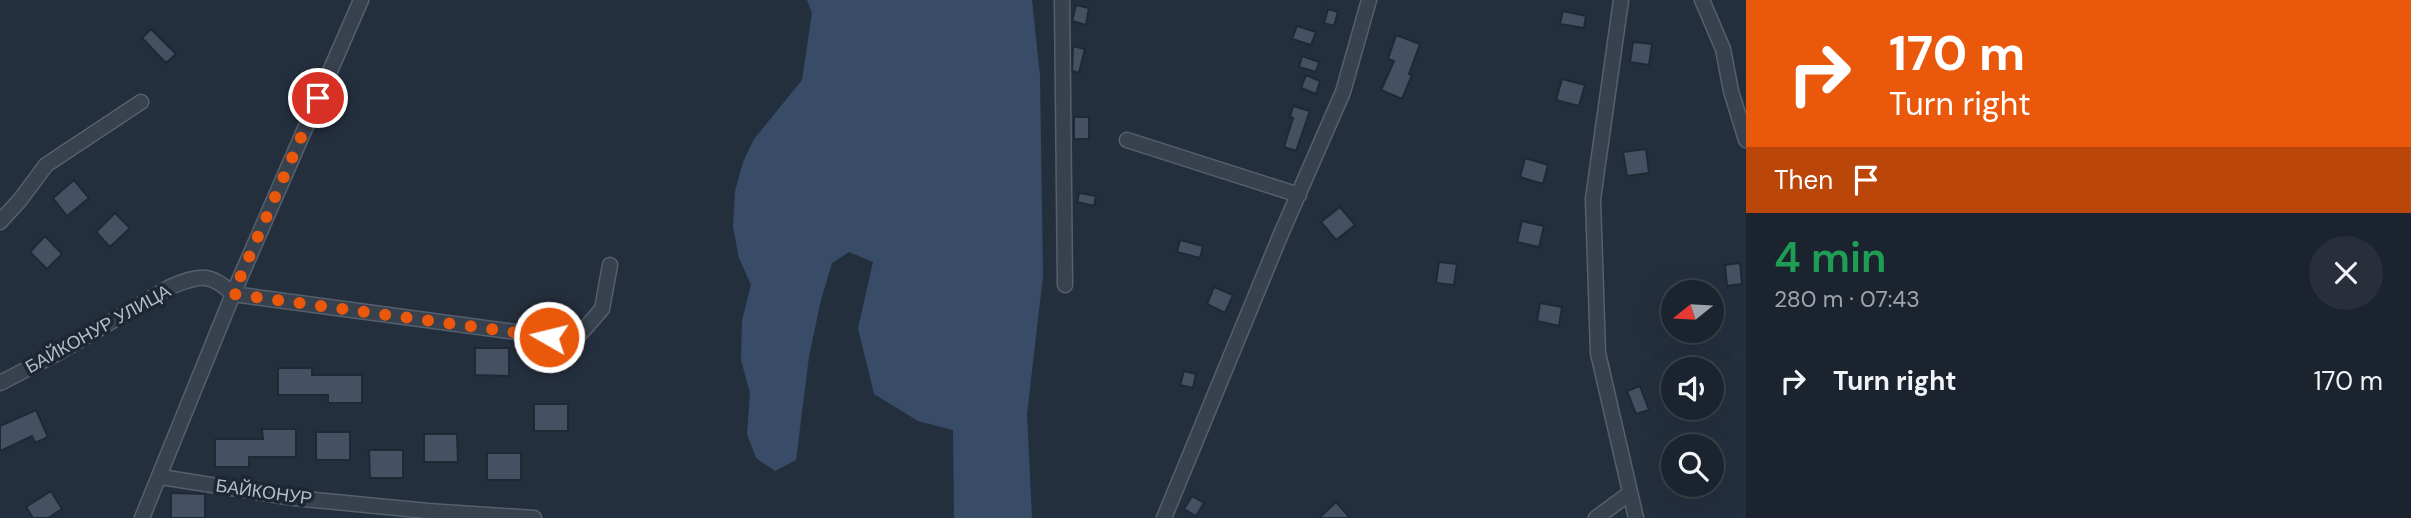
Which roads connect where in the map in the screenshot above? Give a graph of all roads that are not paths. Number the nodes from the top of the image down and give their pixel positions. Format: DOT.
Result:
graph roads {
  1 [pos="361,0"];
  2 [pos="1062,0"];
  3 [pos="1369,0"];
  4 [pos="1621,0"];
  5 [pos="1702,0"];
  6 [pos="141,102"];
  7 [pos="1127,140"];
  8 [pos="1746,140"];
  9 [pos="1299,195"];
  10 [pos="0,222"];
  11 [pos="610,265"];
  12 [pos="1065,285"];
  13 [pos="233,294"];
  14 [pos="0,383"];
  15 [pos="161,477"];
  16 [pos="1630,493"];
  17 [pos="142,518"];
  18 [pos="534,518"];
  19 [pos="1164,518"];
  20 [pos="1596,518"];
  21 [pos="1636,518"];
  1 -- 13 [label="street"];
  2 -- 12 [label="street"];
  3 -- 9 [label="street"];
  4 -- 16 [label="street"];
  5 -- 8 [label="street"];
  6 -- 10 [label="street"];
  7 -- 9 [label="street"];
  9 -- 19 [label="street"];
  11 -- 13 [label="street"];
  13 -- 14 [label="street, БАЙКОНУР УЛИЦА"];
  13 -- 15 [label="street"];
  15 -- 17 [label="street"];
  15 -- 18 [label="street, БАЙКОНУР"];
  16 -- 20 [label="street"];
  16 -- 21 [label="street"];
}
